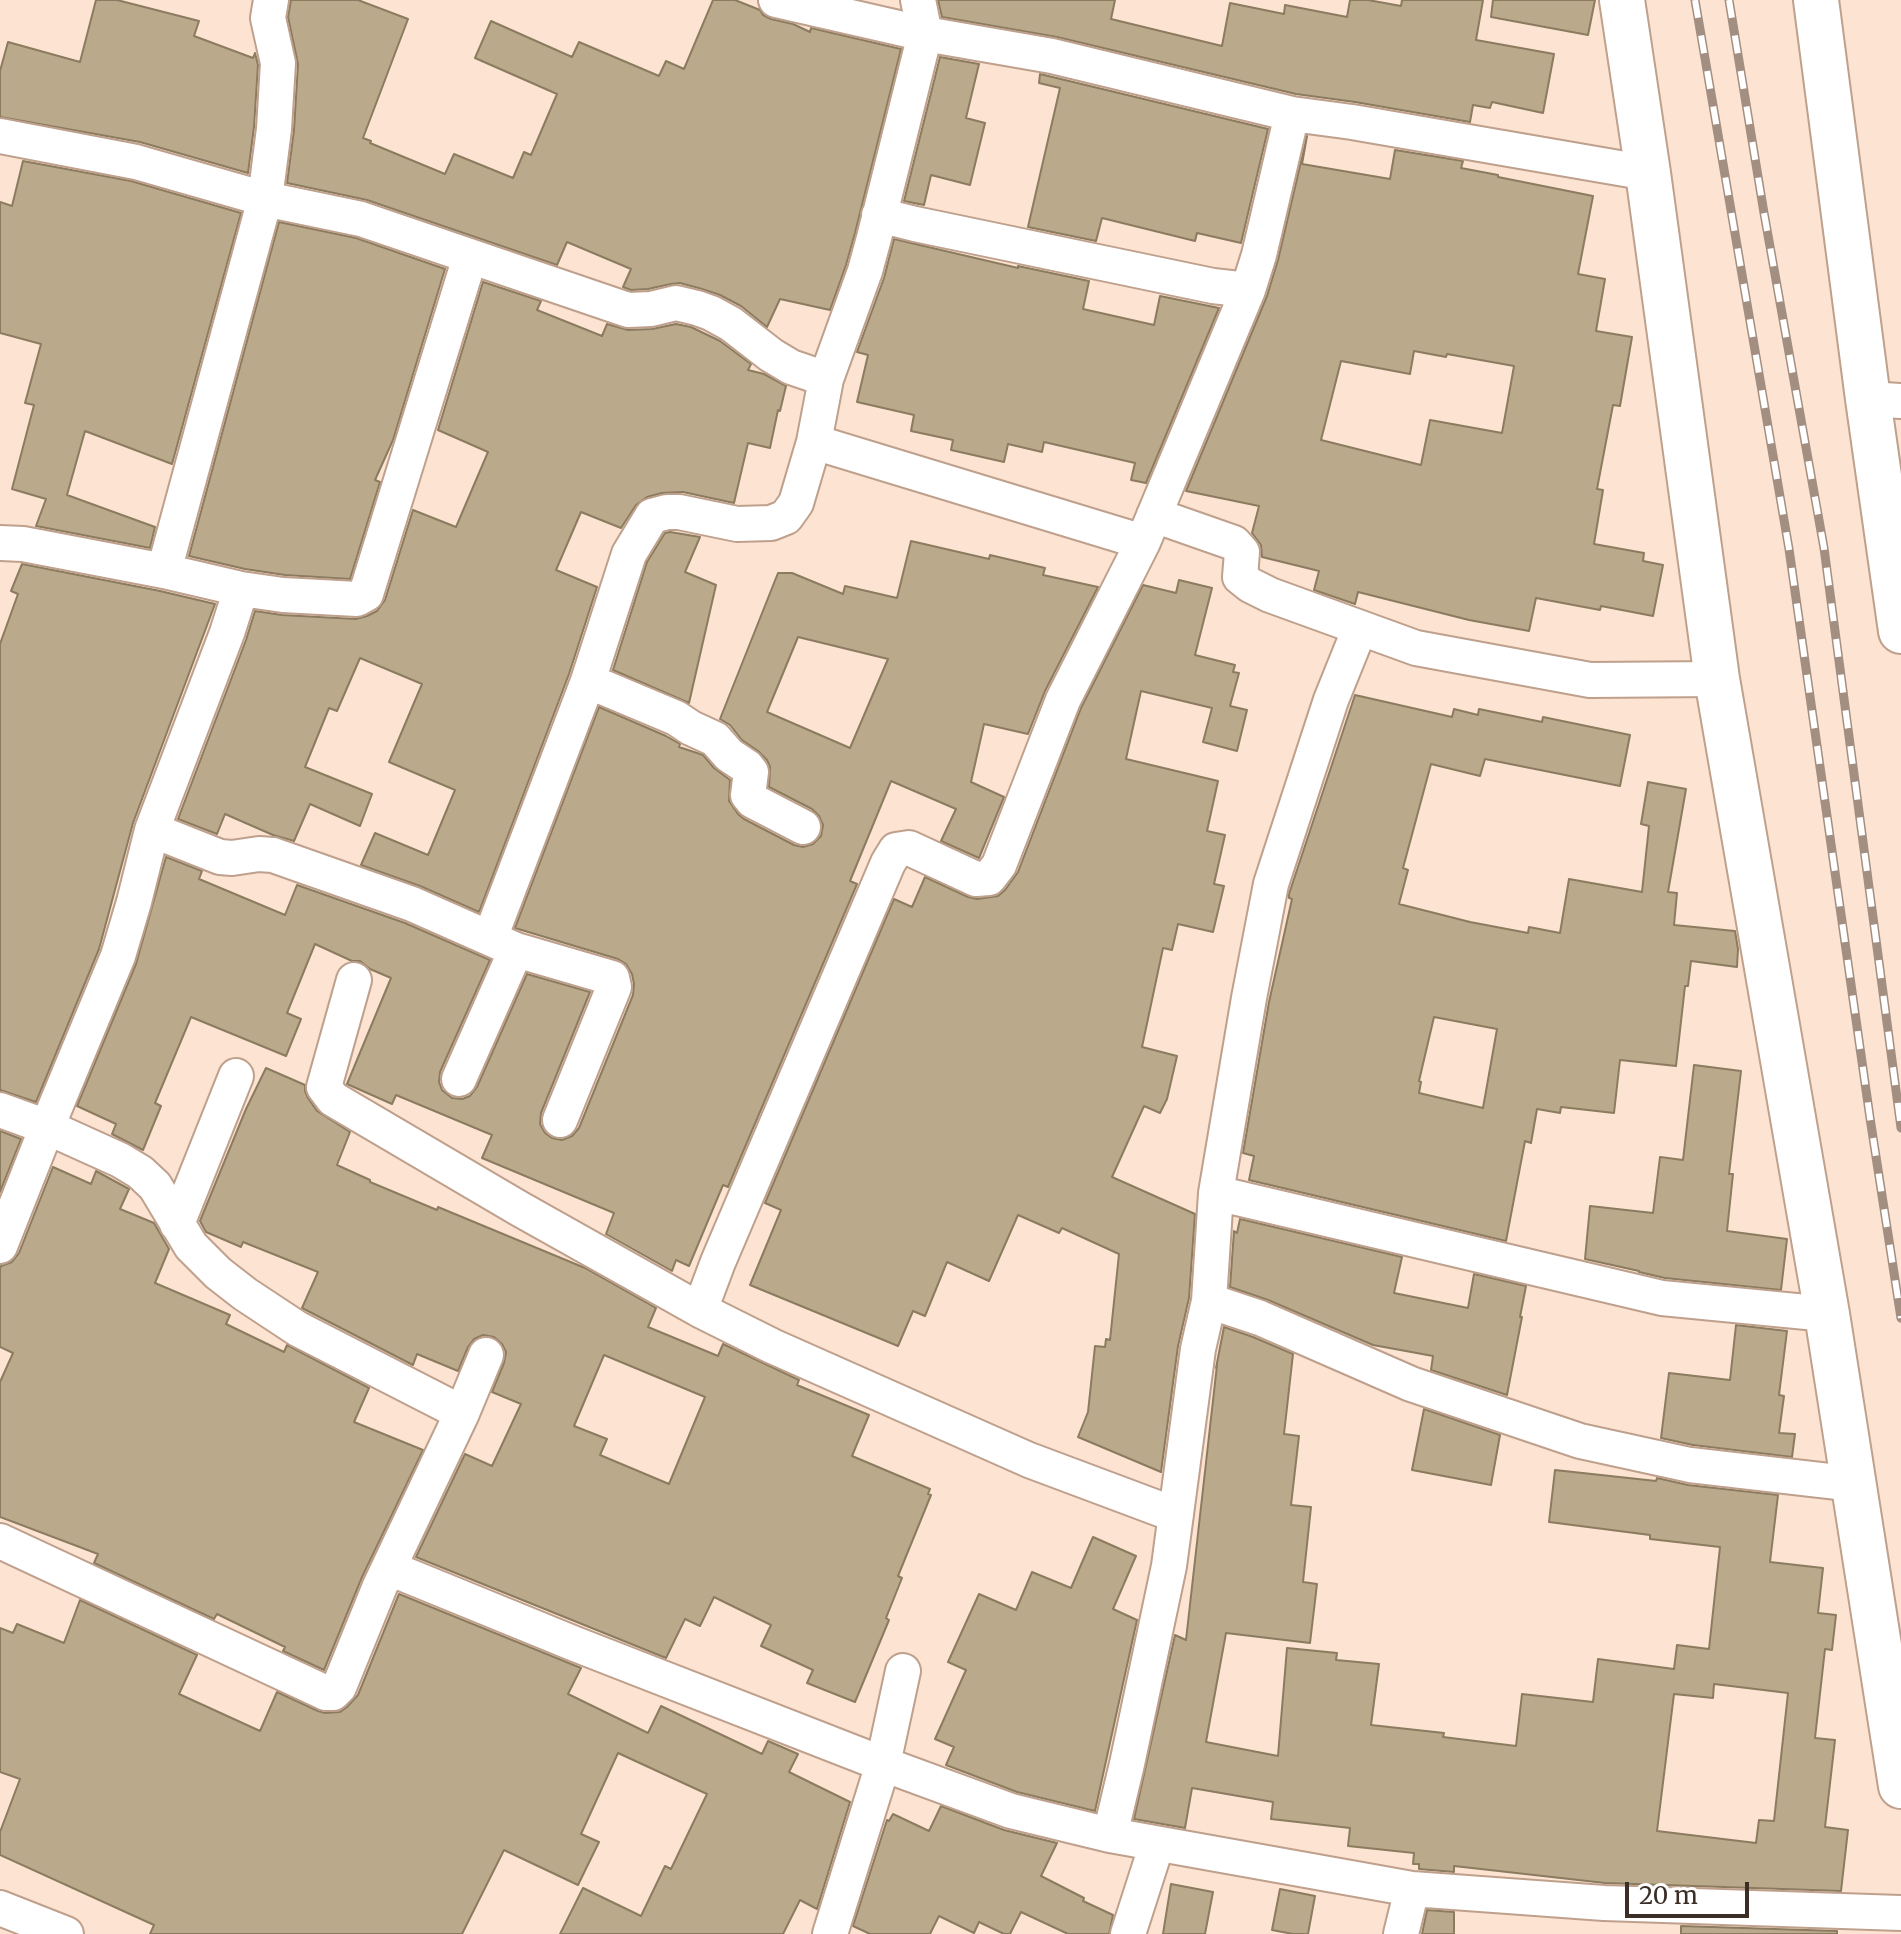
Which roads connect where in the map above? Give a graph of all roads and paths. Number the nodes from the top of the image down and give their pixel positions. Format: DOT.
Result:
graph roads {
  1 [pos="271,0"];
  2 [pos="776,0"];
  3 [pos="918,0"];
  4 [pos="1622,0"];
  5 [pos="1816,0"];
  6 [pos="925,34"];
  7 [pos="1292,114"];
  8 [pos="0,136"];
  9 [pos="1648,173"];
  10 [pos="265,199"];
  11 [pos="879,215"];
  12 [pos="470,257"];
  13 [pos="1248,290"];
  14 [pos="826,379"];
  15 [pos="1885,400"];
  16 [pos="814,442"];
  17 [pos="1148,529"];
  18 [pos="0,543"];
  19 [pos="164,571"];
  20 [pos="241,589"];
  21 [pos="1360,628"];
  22 [pos="1901,631"];
  23 [pos="1717,679"];
  24 [pos="588,681"];
  25 [pos="803,827"];
  26 [pos="152,830"];
  27 [pos="503,944"];
  28 [pos="354,980"];
  29 [pos="236,1076"];
  30 [pos="459,1079"];
  31 [pos="0,1110"];
  32 [pos="560,1120"];
  33 [pos="47,1127"];
  34 [pos="1216,1193"];
  35 [pos="177,1224"];
  36 [pos="0,1246"];
  37 [pos="1209,1301"];
  38 [pos="700,1310"];
  39 [pos="1827,1314"];
  40 [pos="486,1355"];
  41 [pos="462,1413"];
  42 [pos="1855,1484"];
  43 [pos="1176,1515"];
  44 [pos="0,1541"];
  45 [pos="389,1568"];
  46 [pos="903,1671"];
  47 [pos="883,1764"];
  48 [pos="1901,1786"];
  49 [pos="1110,1835"];
  50 [pos="1157,1844"];
  51 [pos="1412,1889"];
  52 [pos="0,1908"];
  53 [pos="1901,1913"];
  54 [pos="66,1934"];
  55 [pos="830,1934"];
  56 [pos="1128,1934"];
  57 [pos="1401,1934"];
  1 -- 10 [label="street"];
  2 -- 6 [label="street"];
  3 -- 6 [label="street"];
  4 -- 9 [label="main road"];
  5 -- 15 [label="main road"];
  6 -- 7 [label="street"];
  6 -- 11 [label="street"];
  7 -- 9 [label="street"];
  7 -- 13 [label="street"];
  8 -- 10 [label="street"];
  9 -- 23 [label="main road"];
  10 -- 12 [label="street"];
  10 -- 19 [label="street"];
  11 -- 13 [label="street"];
  11 -- 14 [label="street"];
  12 -- 14 [label="street"];
  12 -- 20 [label="street"];
  13 -- 17 [label="street"];
  14 -- 16 [label="street"];
  15 -- 22 [label="main road"];
  16 -- 17 [label="street"];
  16 -- 24 [label="street"];
  17 -- 21 [label="street"];
  17 -- 38 [label="street"];
  18 -- 19 [label="street"];
  19 -- 20 [label="street"];
  20 -- 26 [label="street"];
  21 -- 23 [label="street"];
  21 -- 34 [label="street"];
  23 -- 39 [label="main road"];
  24 -- 25 [label="street"];
  24 -- 27 [label="street"];
  26 -- 27 [label="street"];
  26 -- 33 [label="street"];
  27 -- 30 [label="street"];
  27 -- 32 [label="street"];
  28 -- 38 [label="street"];
  29 -- 35 [label="street"];
  31 -- 33 [label="street"];
  33 -- 35 [label="street"];
  33 -- 36 [label="street"];
  34 -- 37 [label="street"];
  34 -- 39 [label="street"];
  35 -- 41 [label="street"];
  37 -- 42 [label="street"];
  37 -- 43 [label="street"];
  38 -- 43 [label="street"];
  39 -- 42 [label="main road"];
  40 -- 41 [label="street"];
  41 -- 45 [label="street"];
  42 -- 48 [label="main road"];
  43 -- 49 [label="street"];
  44 -- 45 [label="street"];
  45 -- 47 [label="street"];
  46 -- 47 [label="street"];
  47 -- 49 [label="street"];
  47 -- 55 [label="street"];
  49 -- 50 [label="street"];
  50 -- 51 [label="street"];
  50 -- 56 [label="street"];
  51 -- 53 [label="street"];
  51 -- 57 [label="street"];
  52 -- 54 [label="street"];
}
